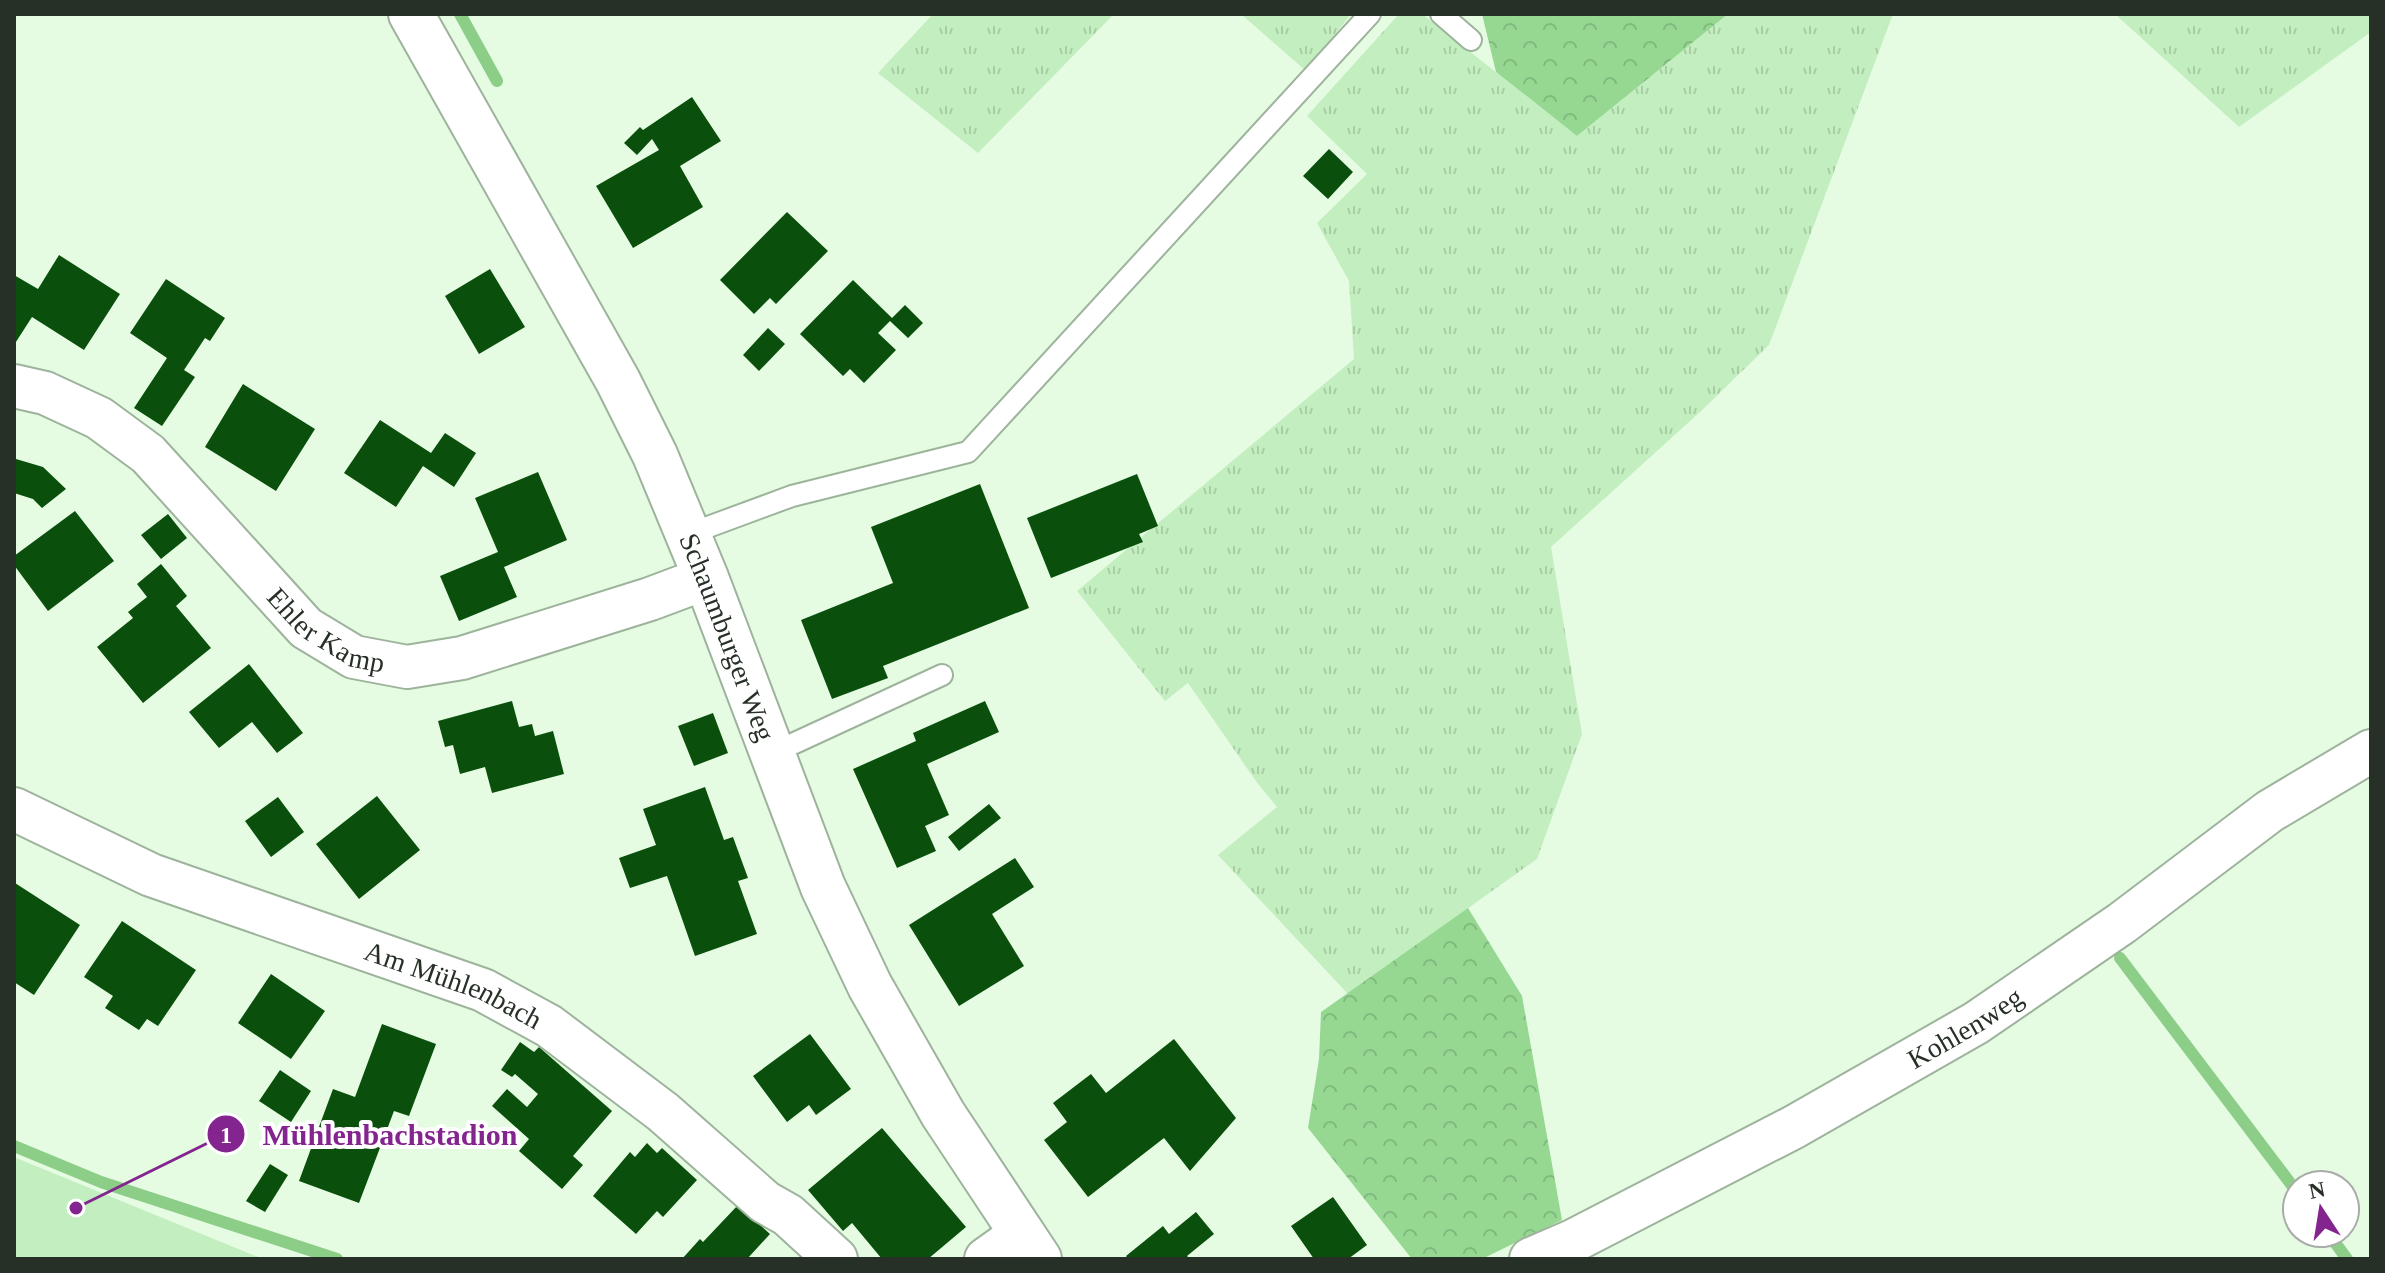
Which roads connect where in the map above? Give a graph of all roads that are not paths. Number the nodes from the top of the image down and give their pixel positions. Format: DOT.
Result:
graph roads {
  1 [pos="411,14"];
  2 [pos="1370,14"];
  3 [pos="1441,14"];
  4 [pos="1471,40"];
  5 [pos="14,386"];
  6 [pos="689,534"];
  7 [pos="706,578"];
  8 [pos="942,675"];
  9 [pos="2371,751"];
  10 [pos="773,753"];
  11 [pos="14,809"];
  12 [pos="1030,1246"];
  13 [pos="836,1259"];
  14 [pos="986,1259"];
  15 [pos="1531,1259"];
  1 -- 6 [label="street, Schaumburger Weg"];
  2 -- 6 [label="lane"];
  3 -- 4 [label="lane"];
  5 -- 7 [label="street, Ehler Kamp"];
  6 -- 7 [label="street, Schaumburger Weg"];
  7 -- 10 [label="street, Schaumburger Weg"];
  8 -- 10 [label="lane"];
  9 -- 15 [label="street, Kohlenweg"];
  10 -- 12 [label="street, Schaumburger Weg"];
  11 -- 13 [label="street, Am Mühlenbach"];
  12 -- 14 [label="street"];
}
